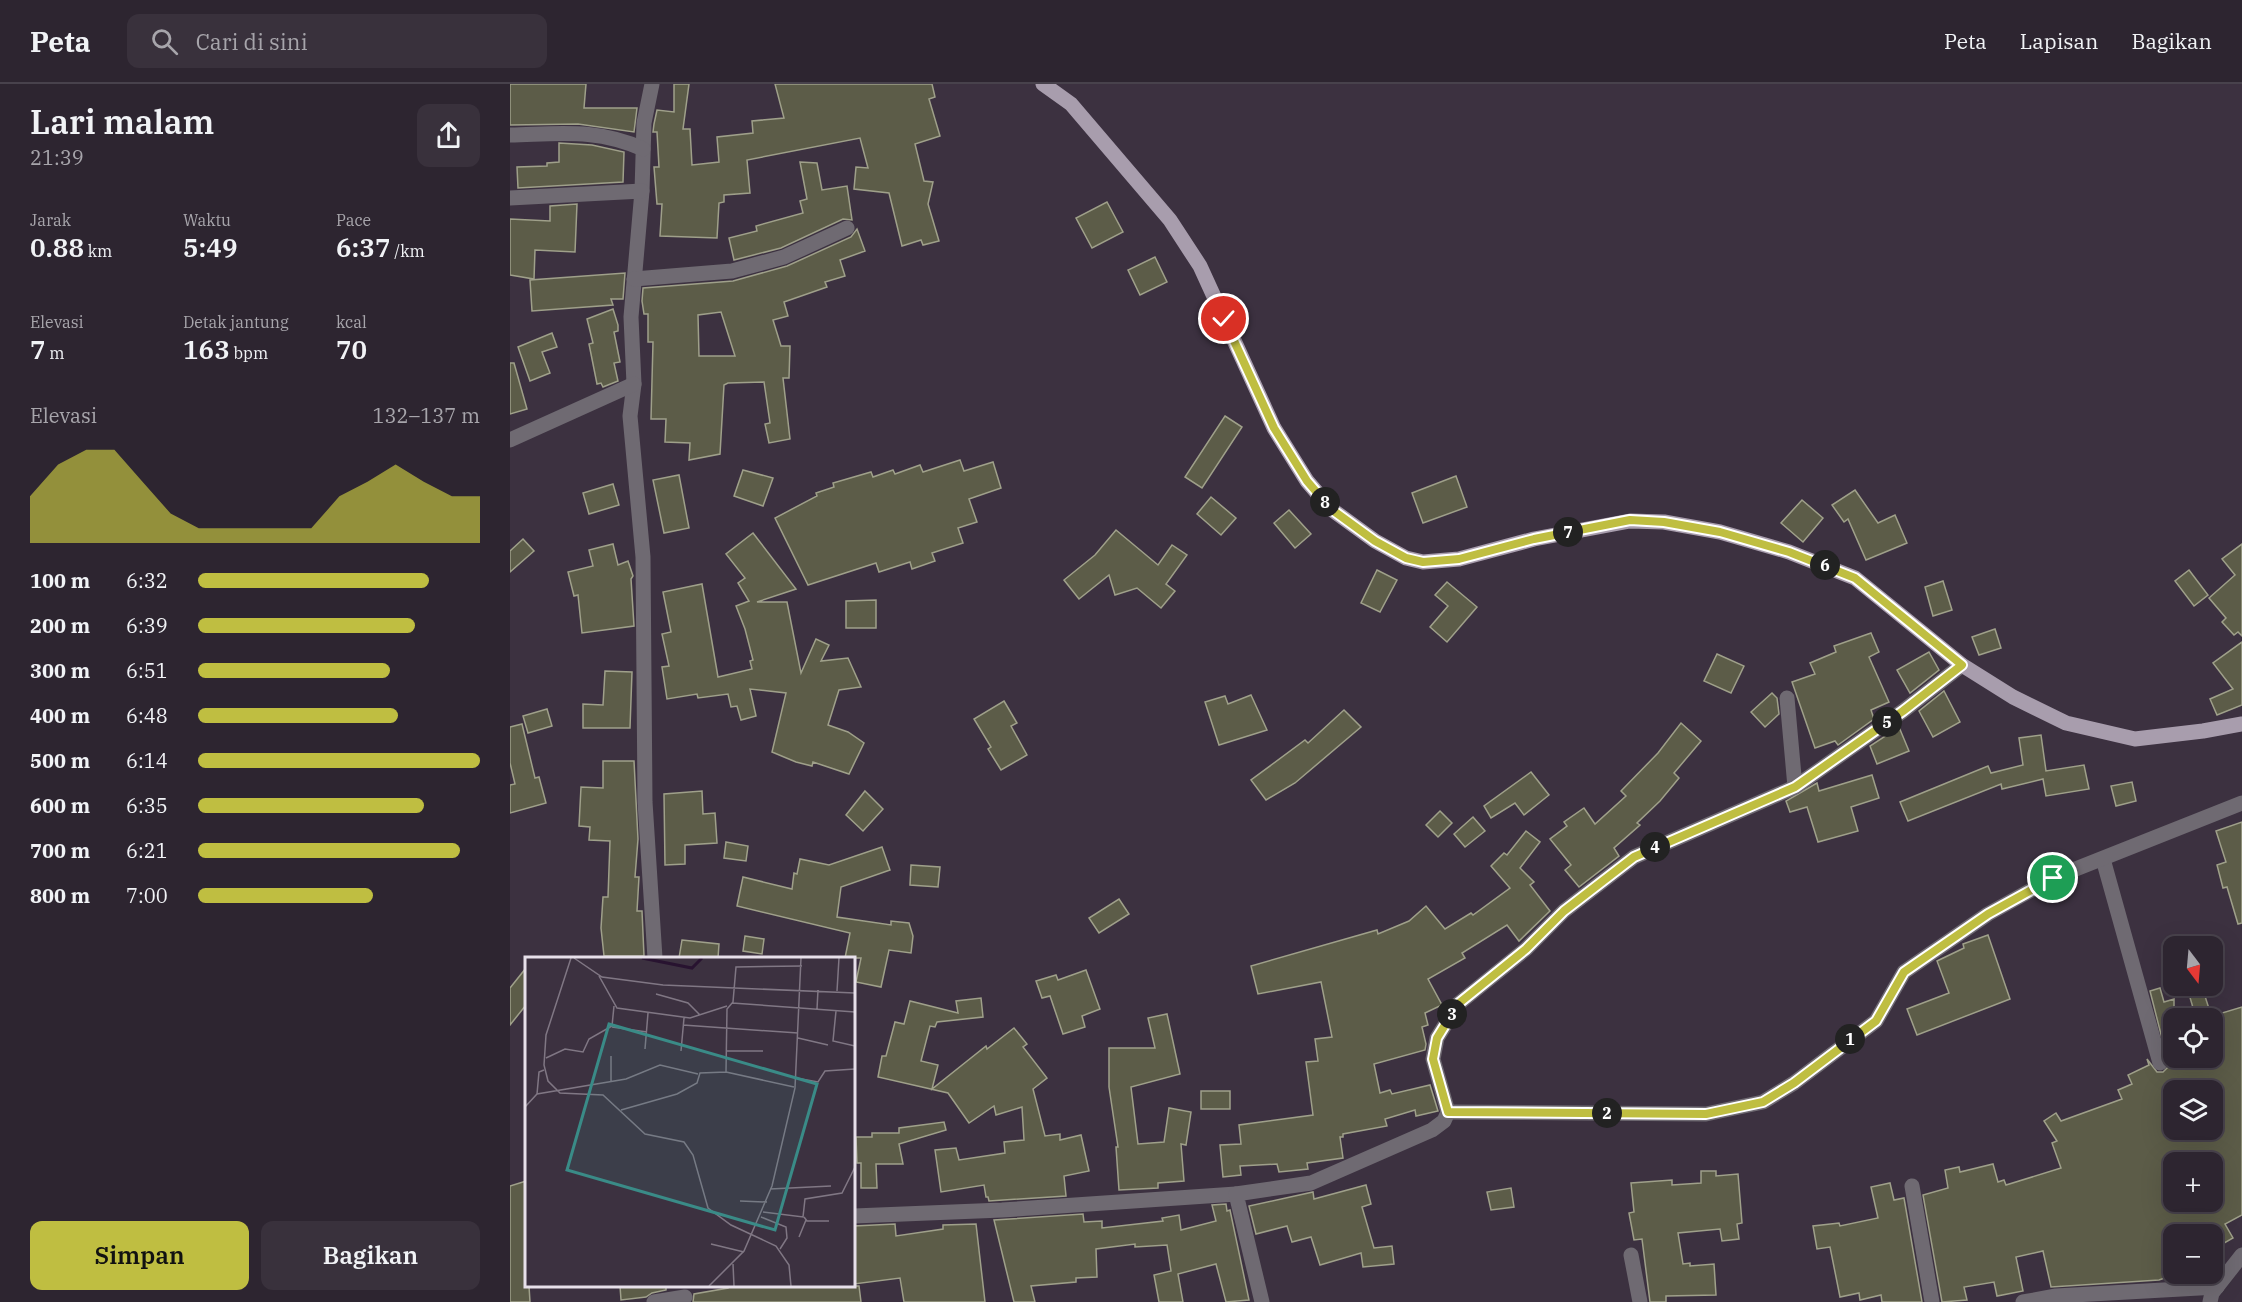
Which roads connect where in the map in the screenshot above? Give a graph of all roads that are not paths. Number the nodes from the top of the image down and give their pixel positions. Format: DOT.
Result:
graph roads {
  1 [pos="652,84"];
  2 [pos="1043,84"];
  3 [pos="510,135"];
  4 [pos="644,149"];
  5 [pos="642,191"];
  6 [pos="510,198"];
  7 [pos="847,228"];
  8 [pos="634,279"];
  9 [pos="634,384"];
  10 [pos="510,440"];
  11 [pos="1962,665"];
  12 [pos="1787,698"];
  13 [pos="2242,724"];
  14 [pos="1795,787"];
  15 [pos="2242,803"];
  16 [pos="2103,859"];
  17 [pos="655,957"];
  18 [pos="2160,1063"];
  19 [pos="1448,1112"];
  20 [pos="1912,1186"];
  21 [pos="1236,1194"];
  22 [pos="855,1216"];
  23 [pos="1631,1255"];
  24 [pos="2242,1255"];
  25 [pos="2217,1287"];
  26 [pos="684,1295"];
  27 [pos="654,1302"];
  28 [pos="1262,1302"];
  29 [pos="1640,1302"];
  30 [pos="1932,1302"];
  31 [pos="2023,1302"];
  32 [pos="2210,1302"];
  1 -- 4 [label="street"];
  2 -- 11 [label="main road"];
  3 -- 4 [label="street"];
  4 -- 5 [label="street"];
  5 -- 6 [label="street"];
  5 -- 8 [label="street"];
  7 -- 8 [label="street"];
  8 -- 9 [label="street"];
  9 -- 10 [label="street"];
  9 -- 17 [label="street"];
  11 -- 13 [label="main road"];
  11 -- 14 [label="street"];
  12 -- 14 [label="street"];
  14 -- 19 [label="street"];
  15 -- 16 [label="street"];
  16 -- 18 [label="street"];
  16 -- 19 [label="street"];
  19 -- 21 [label="street"];
  20 -- 30 [label="street"];
  21 -- 22 [label="street"];
  21 -- 28 [label="street"];
  23 -- 29 [label="street"];
  24 -- 25 [label="street"];
  25 -- 31 [label="street"];
  25 -- 32 [label="street"];
  26 -- 27 [label="street"];
}
